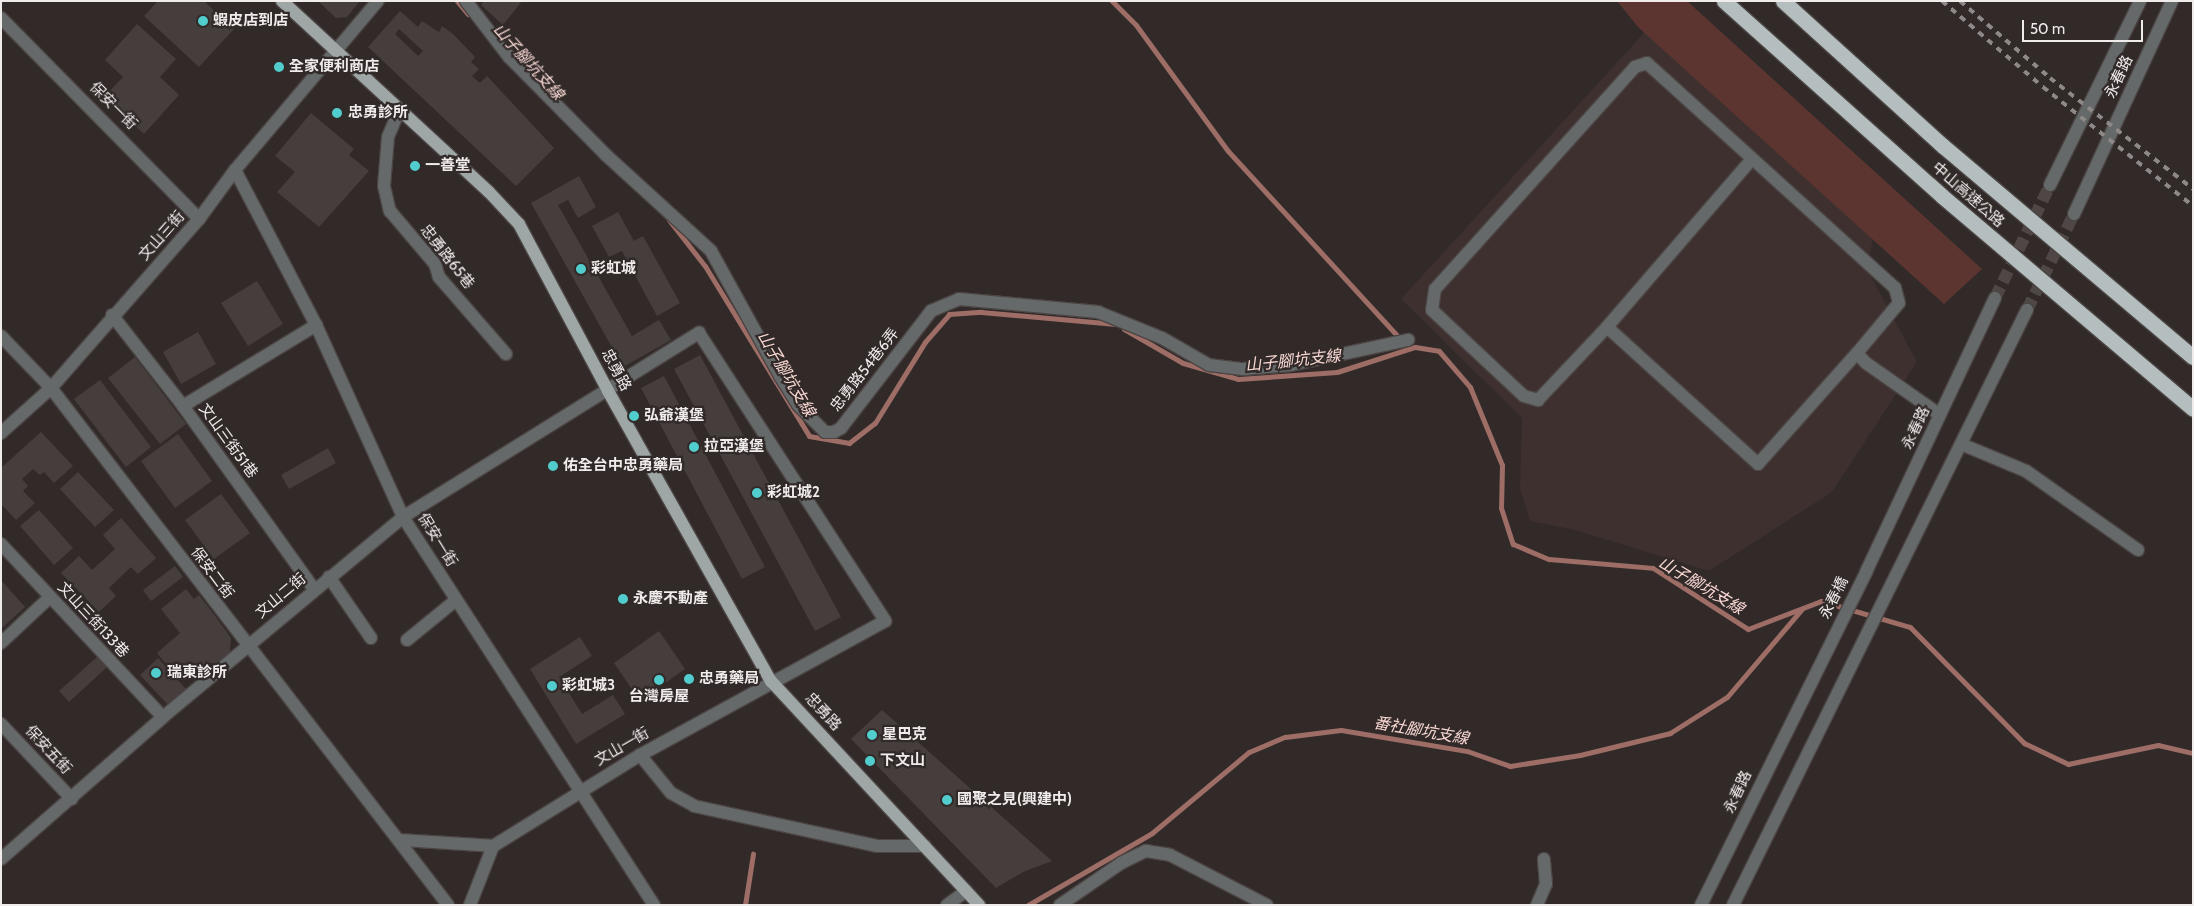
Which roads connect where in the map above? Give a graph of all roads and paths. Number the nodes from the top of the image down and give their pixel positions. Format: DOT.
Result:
graph roads {
  1 [pos="282,1"];
  2 [pos="378,1"];
  3 [pos="466,1"];
  4 [pos="1724,1"];
  5 [pos="1782,1"];
  6 [pos="2140,1"];
  7 [pos="2172,1"];
  8 [pos="1,18"];
  9 [pos="338,52"];
  10 [pos="399,111"];
  11 [pos="1751,160"];
  12 [pos="235,170"];
  13 [pos="2050,185"];
  14 [pos="2074,214"];
  15 [pos="199,219"];
  16 [pos="1995,298"];
  17 [pos="2027,310"];
  18 [pos="112,315"];
  19 [pos="316,325"];
  20 [pos="1607,327"];
  21 [pos="1,336"];
  22 [pos="1408,340"];
  23 [pos="1857,352"];
  24 [pos="506,354"];
  25 [pos="2193,357"];
  26 [pos="51,388"];
  27 [pos="608,391"];
  28 [pos="184,406"];
  29 [pos="2193,409"];
  30 [pos="1940,414"];
  31 [pos="1,433"];
  32 [pos="1961,444"];
  33 [pos="404,517"];
  34 [pos="1,544"];
  35 [pos="2138,550"];
  36 [pos="1866,572"];
  37 [pos="329,577"];
  38 [pos="314,589"];
  39 [pos="49,598"];
  40 [pos="456,600"];
  41 [pos="371,638"];
  42 [pos="1831,639"];
  43 [pos="407,640"];
  44 [pos="1,643"];
  45 [pos="248,646"];
  46 [pos="771,681"];
  47 [pos="163,717"];
  48 [pos="1,724"];
  49 [pos="640,755"];
  50 [pos="579,792"];
  51 [pos="72,799"];
  52 [pos="401,840"];
  53 [pos="493,846"];
  54 [pos="925,846"];
  55 [pos="1,859"];
  56 [pos="1544,859"];
  57 [pos="966,891"];
  58 [pos="978,904"];
  59 [pos="448,905"];
  60 [pos="470,905"];
  61 [pos="654,905"];
  62 [pos="947,905"];
  63 [pos="1060,905"];
  64 [pos="1267,905"];
  65 [pos="1537,905"];
  66 [pos="1701,905"];
  67 [pos="1733,905"];
  1 -- 9 [label="main road, 忠勇路"];
  2 -- 9 [label="street, 文山三街"];
  3 -- 22 [label="street, 忠勇路54巷6弄"];
  4 -- 29 [label="highway, 中山高速公路"];
  5 -- 25 [label="highway, 中山高速公路"];
  6 -- 13 [label="street, 永春路"];
  7 -- 14 [label="street, 永春路"];
  8 -- 15 [label="street, 保安一街"];
  9 -- 10 [label="main road, 忠勇路"];
  9 -- 12 [label="street, 文山三街"];
  10 -- 24 [label="street, 忠勇路65巷"];
  10 -- 27 [label="main road, 忠勇路"];
  11 -- 20 [label="street"];
  11 -- 20 [label="street"];
  11 -- 23 [label="street"];
  12 -- 15 [label="street, 文山三街"];
  12 -- 19 [label="street, 保安一街"];
  15 -- 18 [label="street, 文山三街"];
  16 -- 30 [label="street, 永春路"];
  17 -- 32 [label="street"];
  18 -- 26 [label="street, 文山三街"];
  18 -- 28 [label="street, 文山三街51巷"];
  19 -- 28 [label="street"];
  19 -- 33 [label="street, 保安一街"];
  20 -- 23 [label="street"];
  21 -- 26 [label="street, 保安二街"];
  23 -- 30 [label="street"];
  26 -- 31 [label="street, 文山三街"];
  26 -- 45 [label="street, 保安二街"];
  27 -- 33 [label="street, 文山二街"];
  27 -- 46 [label="main road, 忠勇路"];
  27 -- 46 [label="street, 文山一街"];
  28 -- 38 [label="street, 文山三街51巷"];
  30 -- 36 [label="street, 永春路"];
  32 -- 35 [label="street"];
  32 -- 67 [label="street"];
  33 -- 37 [label="street, 文山二街"];
  33 -- 40 [label="street, 保安一街"];
  34 -- 39 [label="street, 文山三街133巷"];
  36 -- 42 [label="street, 永春橋"];
  37 -- 38 [label="street, 文山二街"];
  37 -- 41 [label="street"];
  38 -- 45 [label="street, 文山二街"];
  39 -- 44 [label="street"];
  39 -- 47 [label="street, 文山三街133巷"];
  40 -- 43 [label="street"];
  40 -- 50 [label="street, 保安一街"];
  42 -- 66 [label="street, 永春路"];
  45 -- 47 [label="street, 文山二街"];
  45 -- 52 [label="street, 保安二街"];
  46 -- 49 [label="street, 文山一街"];
  46 -- 54 [label="main road, 忠勇路"];
  47 -- 51 [label="street, 文山二街"];
  48 -- 51 [label="street, 保安五街"];
  49 -- 50 [label="street, 文山一街"];
  49 -- 54 [label="street"];
  50 -- 53 [label="street, 文山一街"];
  50 -- 61 [label="street, 保安一街"];
  51 -- 55 [label="street, 文山二街"];
  52 -- 53 [label="street"];
  52 -- 59 [label="street, 保安二街"];
  53 -- 60 [label="street"];
  54 -- 57 [label="main road, 忠勇路"];
  56 -- 65 [label="street"];
  57 -- 58 [label="main road, 忠勇路"];
  57 -- 62 [label="street"];
  63 -- 64 [label="street"];
}
